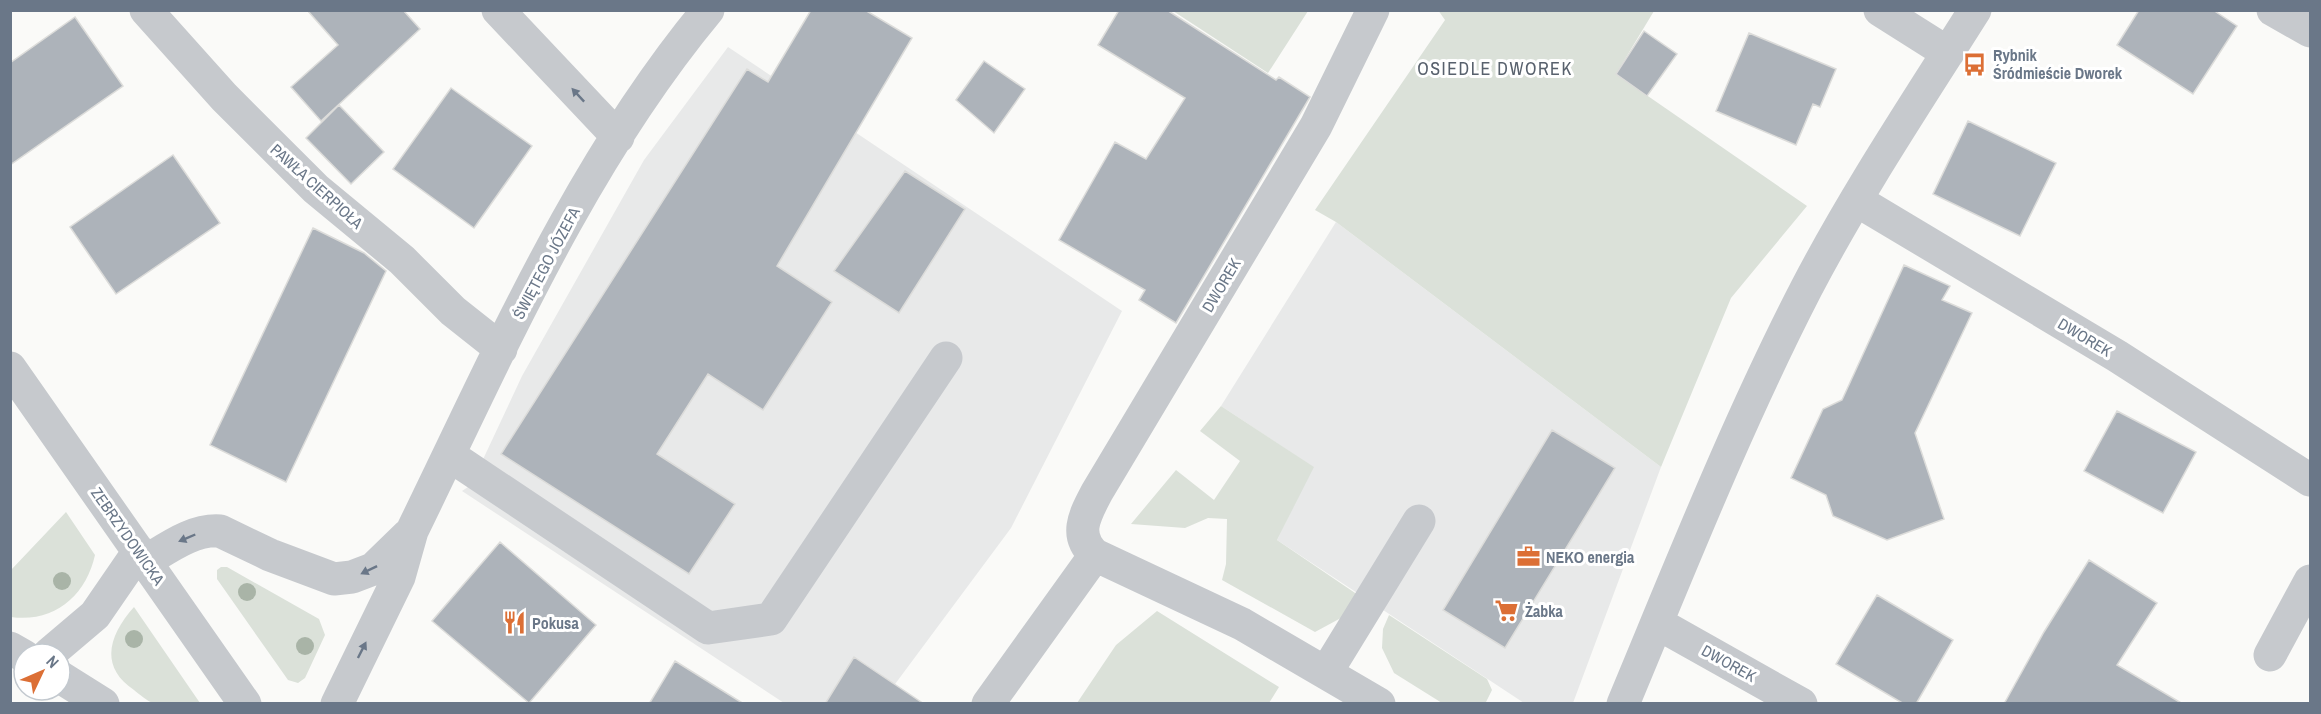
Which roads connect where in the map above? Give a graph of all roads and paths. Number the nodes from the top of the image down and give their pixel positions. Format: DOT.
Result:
graph roads {
  1 [pos="146,10"];
  2 [pos="498,10"];
  3 [pos="708,10"];
  4 [pos="1373,10"];
  5 [pos="1880,10"];
  6 [pos="1975,10"];
  7 [pos="2273,10"];
  8 [pos="2310,31"];
  9 [pos="1948,53"];
  10 [pos="618,137"];
  11 [pos="1856,200"];
  12 [pos="501,349"];
  13 [pos="946,358"];
  14 [pos="10,368"];
  15 [pos="449,455"];
  16 [pos="2310,480"];
  17 [pos="1419,520"];
  18 [pos="412,531"];
  19 [pos="1095,555"];
  20 [pos="142,556"];
  21 [pos="2310,581"];
  22 [pos="1657,623"];
  23 [pos="63,642"];
  24 [pos="2270,654"];
  25 [pos="1327,671"];
  26 [pos="72,685"];
  27 [pos="103,704"];
  28 [pos="245,704"];
  29 [pos="337,704"];
  30 [pos="988,704"];
  31 [pos="1378,704"];
  32 [pos="1623,704"];
  33 [pos="1801,704"];
  1 -- 12 [label="street, PAWŁA CIERPIOŁA"];
  10 -- 2 [label="street, one-way"];
  3 -- 10 [label="street, ŚWIĘTEGO JÓZEFA"];
  4 -- 19 [label="street, DWOREK"];
  5 -- 9 [label="street"];
  6 -- 9 [label="street"];
  7 -- 8 [label="street"];
  9 -- 11 [label="street"];
  10 -- 12 [label="street, ŚWIĘTEGO JÓZEFA"];
  11 -- 16 [label="street, DWOREK"];
  11 -- 22 [label="street"];
  12 -- 15 [label="street, ŚWIĘTEGO JÓZEFA"];
  13 -- 15 [label="street"];
  14 -- 20 [label="street, ZEBRZYDOWICKA"];
  15 -- 18 [label="street, ŚWIĘTEGO JÓZEFA"];
  17 -- 25 [label="street"];
  18 -- 20 [label="street, ŚWIĘTEGO JÓZEFA, one-way"];
  29 -- 18 [label="street, ŚWIĘTEGO JÓZEFA, one-way"];
  19 -- 25 [label="street"];
  19 -- 30 [label="street"];
  20 -- 23 [label="street"];
  20 -- 28 [label="street, ZEBRZYDOWICKA"];
  21 -- 24 [label="street"];
  22 -- 32 [label="street"];
  22 -- 33 [label="street, DWOREK"];
  25 -- 31 [label="street"];
  26 -- 27 [label="street"];
}
